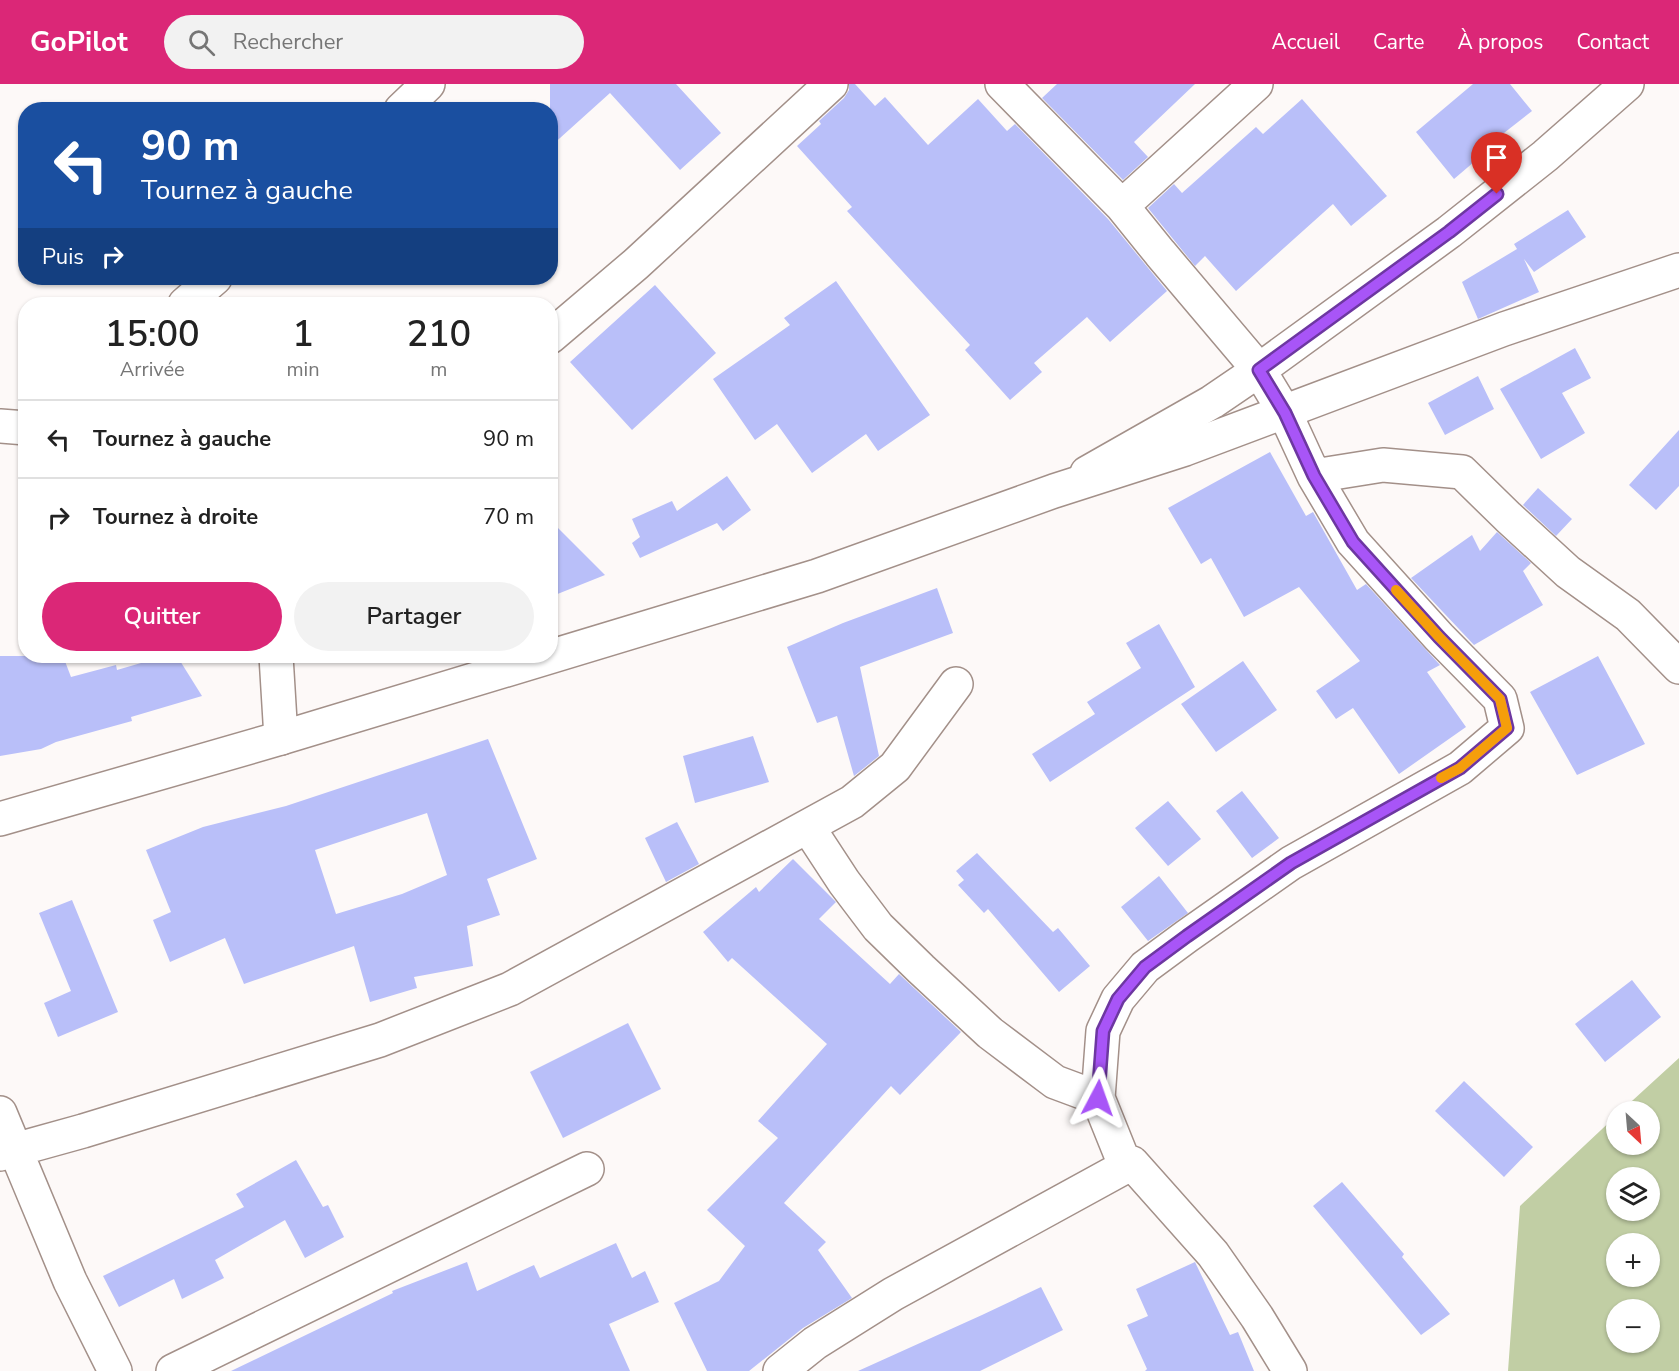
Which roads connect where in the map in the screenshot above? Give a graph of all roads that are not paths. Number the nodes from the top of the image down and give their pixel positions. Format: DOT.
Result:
graph roads {
  1 [pos="428,84"];
  2 [pos="831,84"];
  3 [pos="1002,84"];
  4 [pos="1256,84"];
  5 [pos="1627,84"];
  6 [pos="409,102"];
  7 [pos="1122,206"];
  8 [pos="1679,270"];
  9 [pos="207,285"];
  10 [pos="193,297"];
  11 [pos="558,330"];
  12 [pos="1259,370"];
  13 [pos="1285,413"];
  14 [pos="0,426"];
  15 [pos="18,427"];
  16 [pos="1314,476"];
  17 [pos="1054,491"];
  18 [pos="558,654"];
  19 [pos="276,663"];
  20 [pos="529,663"];
  21 [pos="1679,667"];
  22 [pos="956,684"];
  23 [pos="281,738"];
  24 [pos="0,819"];
  25 [pos="808,827"];
  26 [pos="1098,1098"];
  27 [pos="0,1113"];
  28 [pos="7,1153"];
  29 [pos="1131,1163"];
  30 [pos="587,1168"];
  31 [pos="115,1371"];
  32 [pos="173,1371"];
  33 [pos="780,1371"];
  34 [pos="1290,1371"];
  1 -- 6 [label="street"];
  2 -- 11 [label="street"];
  3 -- 7 [label="street"];
  4 -- 7 [label="street"];
  5 -- 12 [label="street"];
  7 -- 12 [label="street"];
  8 -- 13 [label="street"];
  9 -- 10 [label="street"];
  12 -- 13 [label="street"];
  12 -- 17 [label="street"];
  13 -- 16 [label="street"];
  13 -- 17 [label="street"];
  14 -- 15 [label="street"];
  16 -- 21 [label="street"];
  16 -- 26 [label="street"];
  17 -- 18 [label="street"];
  19 -- 23 [label="street"];
  20 -- 23 [label="street"];
  22 -- 25 [label="street"];
  23 -- 24 [label="street"];
  25 -- 26 [label="street"];
  25 -- 28 [label="street"];
  26 -- 29 [label="street"];
  27 -- 28 [label="street"];
  28 -- 31 [label="street"];
  29 -- 33 [label="street"];
  29 -- 34 [label="street"];
  30 -- 32 [label="street"];
}
